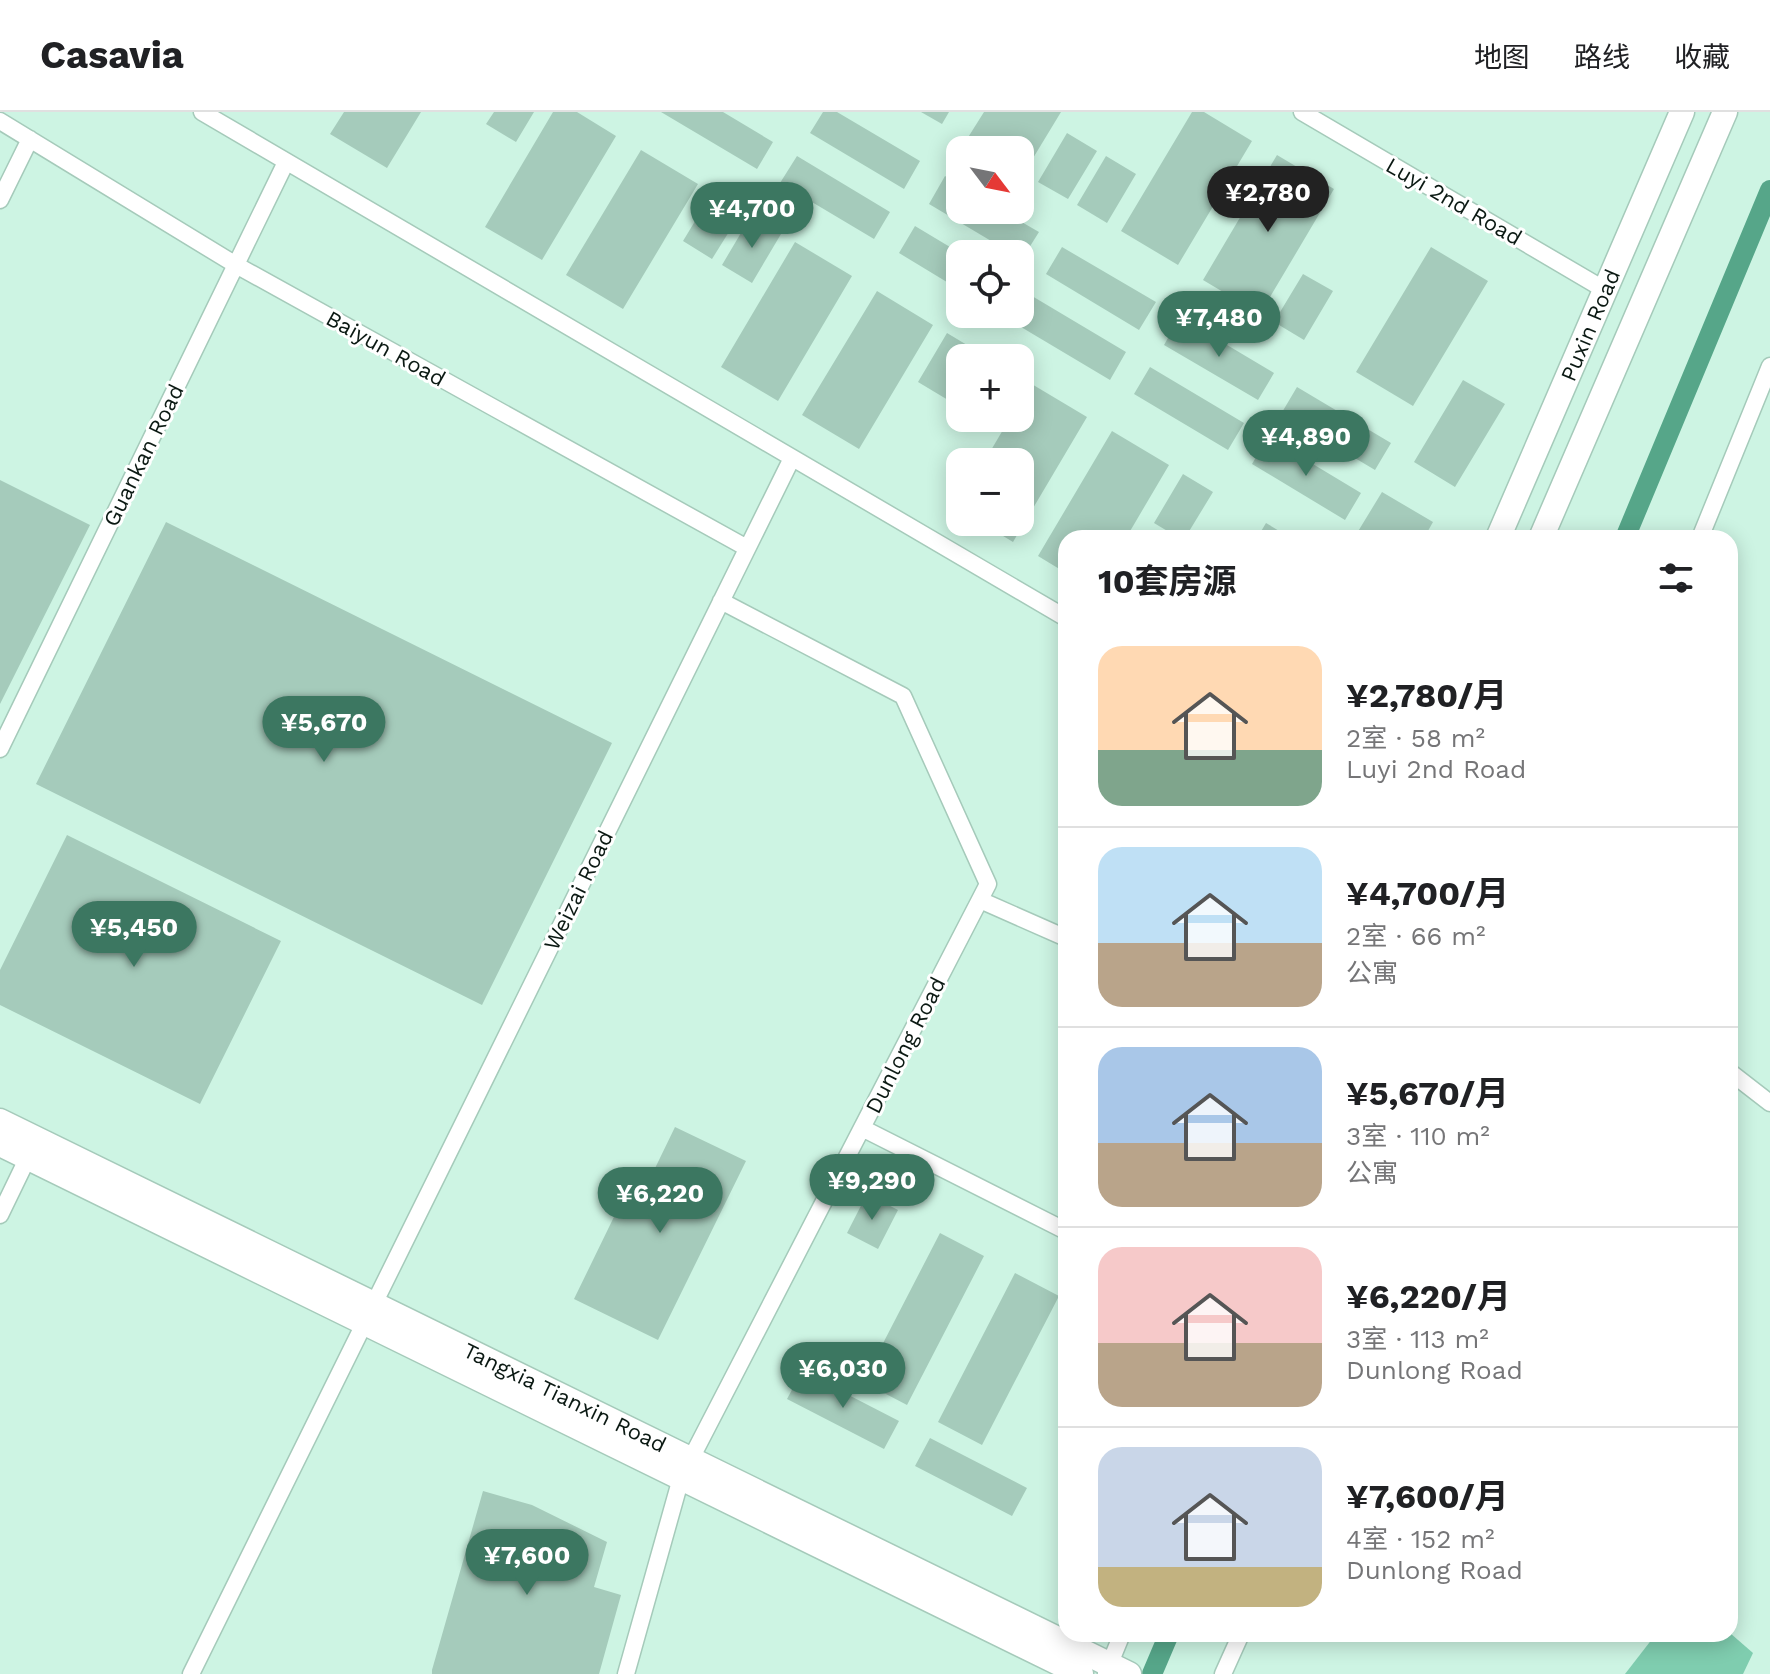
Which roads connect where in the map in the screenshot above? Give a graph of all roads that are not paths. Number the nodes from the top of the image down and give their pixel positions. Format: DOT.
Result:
graph roads {
  1 [pos="202,112"];
  2 [pos="1302,112"];
  3 [pos="1682,112"];
  4 [pos="1725,112"];
  5 [pos="0,121"];
  6 [pos="30,139"];
  7 [pos="286,162"];
  8 [pos="0,200"];
  9 [pos="236,265"];
  10 [pos="1605,290"];
  11 [pos="1770,366"];
  12 [pos="792,458"];
  13 [pos="1501,530"];
  14 [pos="1544,530"];
  15 [pos="1703,530"];
  16 [pos="747,548"];
  17 [pos="721,601"];
  18 [pos="1058,613"];
  19 [pos="0,749"];
  20 [pos="980,900"];
  21 [pos="1058,934"];
  22 [pos="1738,1078"];
  23 [pos="1770,1103"];
  24 [pos="0,1121"];
  25 [pos="862,1128"];
  26 [pos="0,1144"];
  27 [pos="32,1148"];
  28 [pos="0,1215"];
  29 [pos="1058,1227"];
  30 [pos="369,1313"];
  31 [pos="686,1468"];
  32 [pos="1120,1642"];
  33 [pos="1237,1642"];
  34 [pos="1115,1671"];
  35 [pos="191,1674"];
  36 [pos="626,1674"];
  37 [pos="1081,1674"];
  38 [pos="1223,1674"];
  1 -- 7 [label="street"];
  2 -- 10 [label="street, Luyi 2nd Road"];
  3 -- 10 [label="main road, Puxin Road"];
  4 -- 14 [label="main road, Puxin Road"];
  5 -- 6 [label="street, Baiyun Road"];
  6 -- 8 [label="street"];
  6 -- 9 [label="street, Baiyun Road"];
  7 -- 9 [label="street, Guankan Road"];
  7 -- 12 [label="street"];
  9 -- 16 [label="street, Baiyun Road"];
  9 -- 19 [label="street, Guankan Road"];
  10 -- 13 [label="main road, Puxin Road"];
  11 -- 15 [label="street"];
  12 -- 16 [label="street, Weizai Road"];
  12 -- 18 [label="street"];
  16 -- 17 [label="street, Weizai Road"];
  17 -- 20 [label="street"];
  17 -- 30 [label="street, Weizai Road"];
  20 -- 21 [label="street"];
  20 -- 25 [label="street, Dunlong Road"];
  22 -- 23 [label="street"];
  24 -- 27 [label="main road, Tangxia Tianxin Road"];
  25 -- 29 [label="street"];
  25 -- 31 [label="street, Dunlong Road"];
  26 -- 27 [label="main road, Tangxia Tianxin Road"];
  27 -- 28 [label="street"];
  27 -- 30 [label="main road, Tangxia Tianxin Road"];
  30 -- 31 [label="main road, Tangxia Tianxin Road"];
  30 -- 35 [label="street, Weizai Road"];
  31 -- 34 [label="main road, Tangxia Tianxin Road"];
  31 -- 36 [label="street, Dunlong Road"];
  31 -- 37 [label="main road, Tangxia Tianxin Road"];
  32 -- 34 [label="street"];
  33 -- 38 [label="street"];
}
